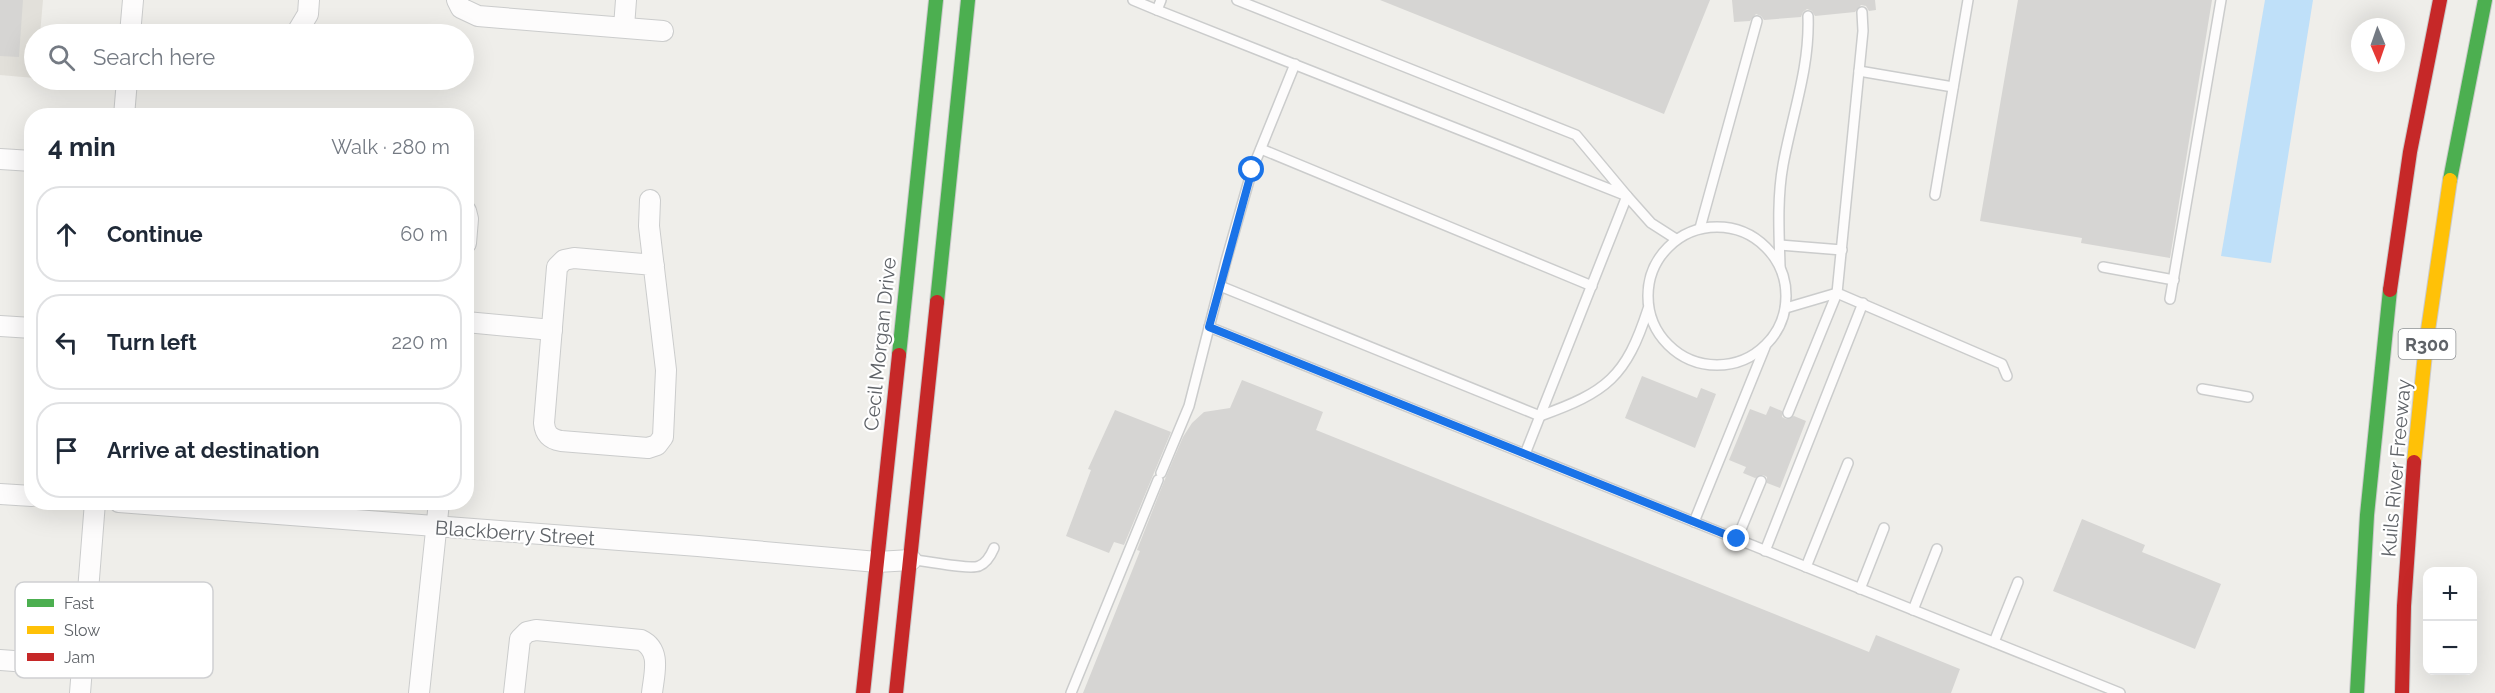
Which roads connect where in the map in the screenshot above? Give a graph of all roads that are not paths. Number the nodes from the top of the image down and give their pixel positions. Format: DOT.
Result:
graph roads {
  1 [pos="133,0"];
  2 [pos="309,0"];
  3 [pos="458,0"];
  4 [pos="627,0"];
  5 [pos="936,0"];
  6 [pos="968,0"];
  7 [pos="1133,0"];
  8 [pos="1237,0"];
  9 [pos="1968,0"];
  10 [pos="2221,0"];
  11 [pos="2440,0"];
  12 [pos="2485,0"];
  13 [pos="1159,5"];
  14 [pos="1862,12"];
  15 [pos="1808,16"];
  16 [pos="1757,21"];
  17 [pos="131,24"];
  18 [pos="302,24"];
  19 [pos="624,27"];
  20 [pos="663,31"];
  21 [pos="1295,64"];
  22 [pos="1859,71"];
  23 [pos="1953,87"];
  24 [pos="126,90"];
  25 [pos="125,108"];
  26 [pos="1261,149"];
  27 [pos="0,159"];
  28 [pos="24,160"];
  29 [pos="1935,195"];
  30 [pos="1627,196"];
  31 [pos="650,200"];
  32 [pos="1700,228"];
  33 [pos="1676,239"];
  34 [pos="1780,245"];
  35 [pos="1842,250"];
  36 [pos="654,265"];
  37 [pos="1780,266"];
  38 [pos="2103,267"];
  39 [pos="2174,280"];
  40 [pos="1220,286"];
  41 [pos="1592,286"];
  42 [pos="1837,292"];
  43 [pos="2170,299"];
  44 [pos="1863,303"];
  45 [pos="1786,308"];
  46 [pos="1648,309"];
  47 [pos="474,323"];
  48 [pos="0,326"];
  49 [pos="1209,327"];
  50 [pos="24,328"];
  51 [pos="552,330"];
  52 [pos="1766,345"];
  53 [pos="2007,376"];
  54 [pos="2202,389"];
  55 [pos="2248,397"];
  56 [pos="1788,413"];
  57 [pos="1540,416"];
  58 [pos="1525,454"];
  59 [pos="1848,464"];
  60 [pos="1761,481"];
  61 [pos="0,494"];
  62 [pos="24,496"];
  63 [pos="94,510"];
  64 [pos="221,510"];
  65 [pos="438,510"];
  66 [pos="1694,522"];
  67 [pos="437,527"];
  68 [pos="1884,528"];
  69 [pos="1737,539"];
  70 [pos="994,548"];
  71 [pos="1937,549"];
  72 [pos="1765,551"];
  73 [pos="911,560"];
  74 [pos="877,562"];
  75 [pos="1806,567"];
  76 [pos="89,582"];
  77 [pos="2018,582"];
  78 [pos="1860,589"];
  79 [pos="1913,610"];
  80 [pos="1994,642"];
  81 [pos="0,660"];
  82 [pos="15,661"];
  83 [pos="81,678"];
  84 [pos="80,693"];
  85 [pos="419,693"];
  86 [pos="514,693"];
  87 [pos="651,693"];
  88 [pos="863,693"];
  89 [pos="896,693"];
  90 [pos="1071,693"];
  91 [pos="2120,693"];
  92 [pos="2357,693"];
  93 [pos="2402,693"];
  1 -- 17 [label="street"];
  2 -- 18 [label="street"];
  3 -- 19 [label="street"];
  4 -- 19 [label="street"];
  5 -- 74 [label="main road, Cecil Morgan Drive"];
  6 -- 73 [label="main road"];
  7 -- 13 [label="lane"];
  8 -- 30 [label="lane"];
  9 -- 23 [label="lane"];
  10 -- 39 [label="lane"];
  11 -- 92 [label="main road, Kuils River Freeway / R300"];
  12 -- 93 [label="main road, Kuils River Freeway / R300"];
  13 -- 21 [label="lane"];
  14 -- 22 [label="lane"];
  15 -- 34 [label="lane"];
  16 -- 32 [label="lane"];
  19 -- 20 [label="street"];
  21 -- 26 [label="lane"];
  21 -- 30 [label="lane"];
  22 -- 23 [label="lane"];
  22 -- 35 [label="lane"];
  23 -- 29 [label="lane"];
  24 -- 25 [label="street"];
  26 -- 40 [label="lane"];
  26 -- 41 [label="lane"];
  27 -- 28 [label="street"];
  30 -- 33 [label="lane"];
  30 -- 41 [label="lane"];
  31 -- 36 [label="street"];
  32 -- 33 [label="lane"];
  32 -- 37 [label="lane"];
  33 -- 46 [label="lane"];
  34 -- 35 [label="lane"];
  34 -- 37 [label="lane"];
  35 -- 42 [label="lane"];
  36 -- 51 [label="street"];
  36 -- 51 [label="street"];
  37 -- 45 [label="lane"];
  38 -- 39 [label="lane"];
  39 -- 43 [label="lane"];
  40 -- 49 [label="lane"];
  40 -- 57 [label="lane"];
  41 -- 57 [label="lane"];
  42 -- 44 [label="lane"];
  42 -- 45 [label="lane"];
  42 -- 56 [label="lane"];
  44 -- 53 [label="lane"];
  44 -- 72 [label="lane"];
  45 -- 52 [label="lane"];
  46 -- 52 [label="lane"];
  46 -- 57 [label="lane"];
  47 -- 51 [label="street"];
  48 -- 50 [label="street"];
  49 -- 58 [label="lane"];
  49 -- 90 [label="lane"];
  52 -- 66 [label="lane"];
  54 -- 55 [label="lane"];
  57 -- 58 [label="lane"];
  58 -- 66 [label="lane"];
  59 -- 75 [label="lane"];
  60 -- 69 [label="lane"];
  61 -- 62 [label="street"];
  63 -- 76 [label="street"];
  64 -- 67 [label="street, Blackberry Street"];
  65 -- 67 [label="street"];
  66 -- 69 [label="lane"];
  67 -- 74 [label="street, Blackberry Street"];
  67 -- 85 [label="street"];
  68 -- 78 [label="lane"];
  69 -- 72 [label="lane"];
  70 -- 73 [label="lane"];
  71 -- 79 [label="lane"];
  72 -- 75 [label="lane"];
  73 -- 74 [label="street, Blackberry Street"];
  73 -- 89 [label="main road"];
  74 -- 88 [label="main road, Cecil Morgan Drive"];
  75 -- 78 [label="lane"];
  77 -- 80 [label="lane"];
  78 -- 79 [label="lane"];
  79 -- 80 [label="lane"];
  80 -- 91 [label="lane"];
  81 -- 82 [label="street"];
  83 -- 84 [label="street"];
  86 -- 87 [label="street"];
}
